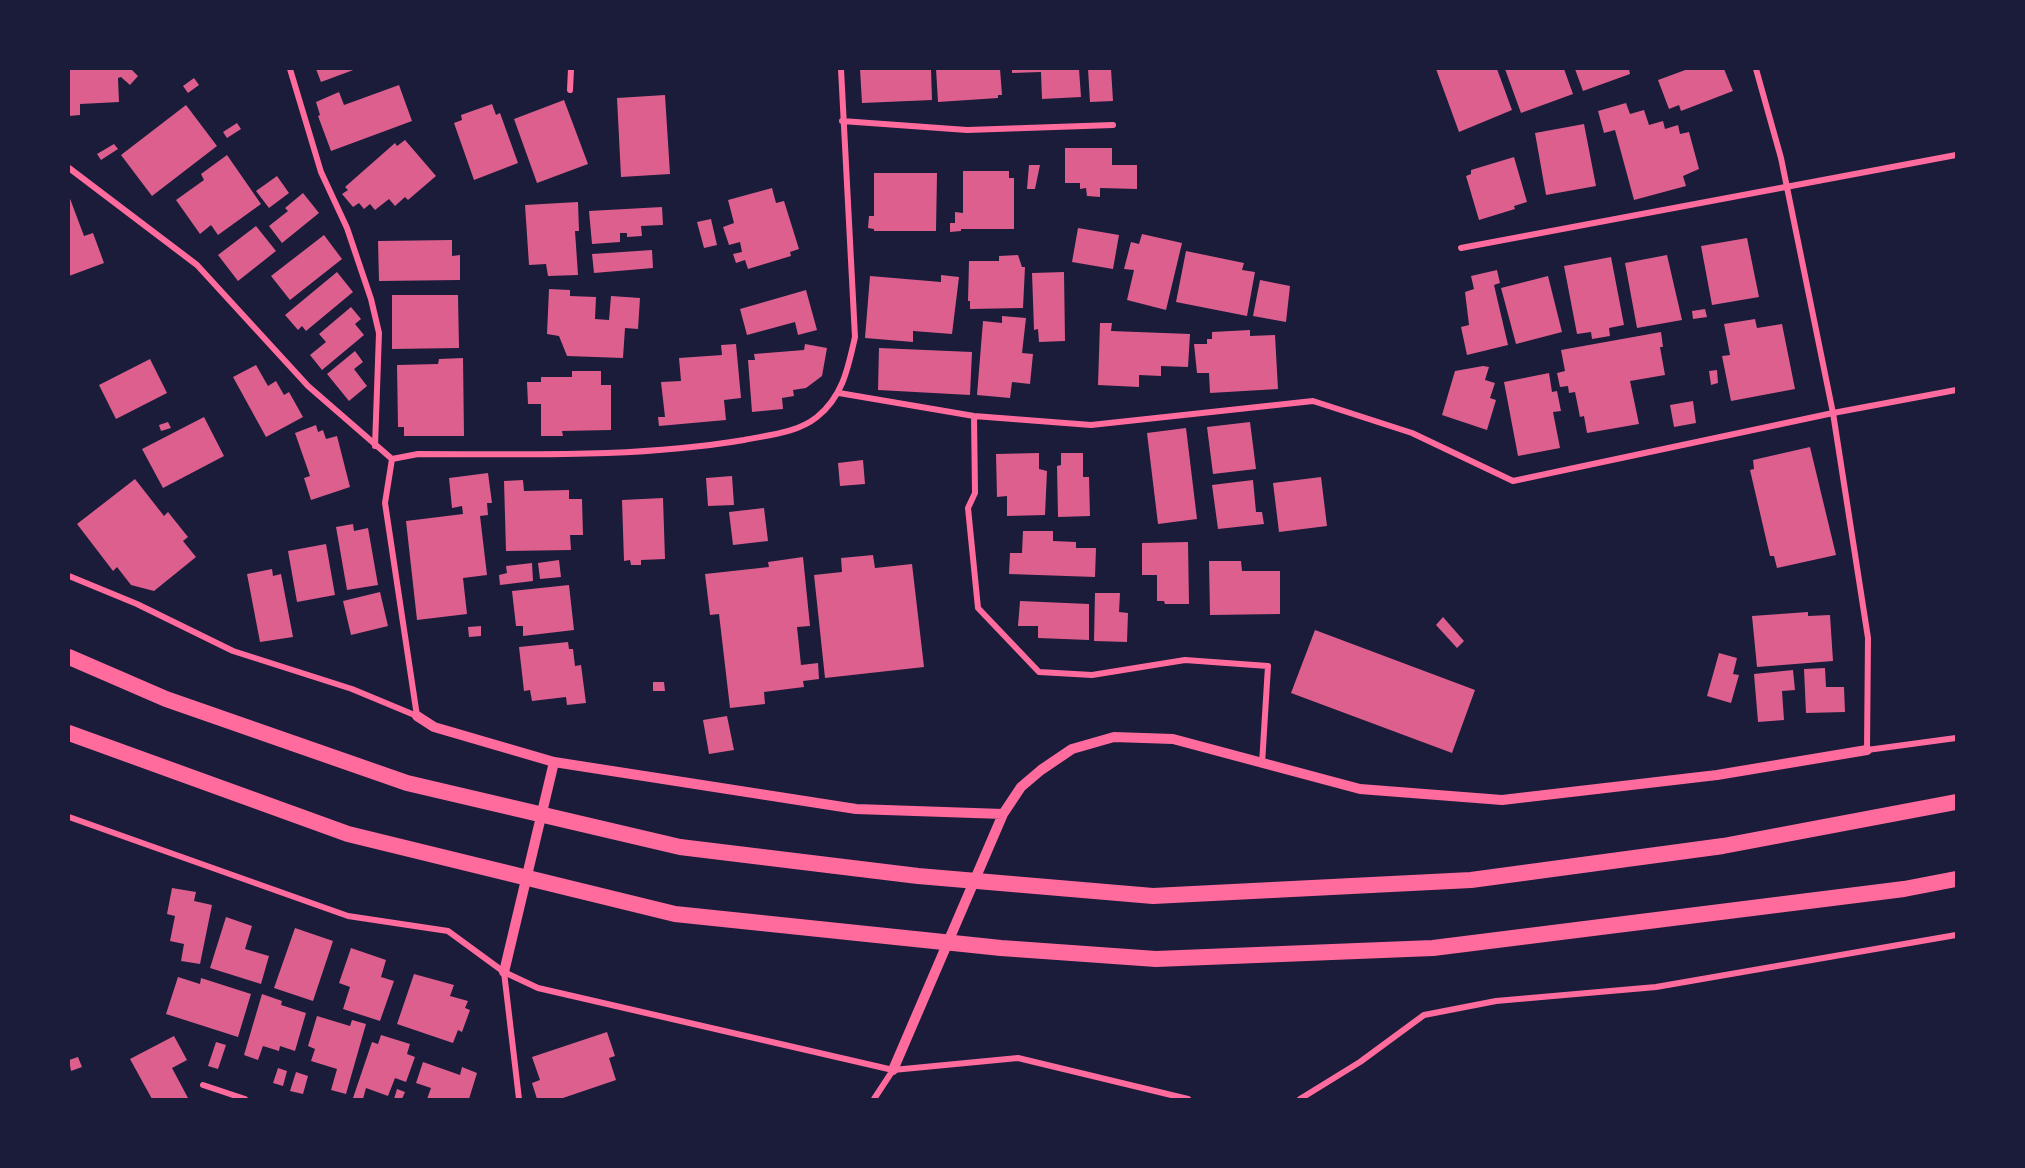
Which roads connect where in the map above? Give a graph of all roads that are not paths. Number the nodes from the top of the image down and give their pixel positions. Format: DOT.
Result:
graph roads {
  1 [pos="290,69"];
  2 [pos="571,69"];
  3 [pos="841,69"];
  4 [pos="1756,69"];
  5 [pos="570,90"];
  6 [pos="842,121"];
  7 [pos="1113,125"];
  8 [pos="1956,155"];
  9 [pos="69,168"];
  10 [pos="1786,185"];
  11 [pos="1461,248"];
  12 [pos="1956,390"];
  13 [pos="840,393"];
  14 [pos="1833,413"];
  15 [pos="974,416"];
  16 [pos="375,446"];
  17 [pos="392,459"];
  18 [pos="69,576"];
  19 [pos="69,657"];
  20 [pos="417,716"];
  21 [pos="69,733"];
  22 [pos="1956,738"];
  23 [pos="1867,750"];
  24 [pos="1262,765"];
  25 [pos="553,767"];
  26 [pos="1956,802"];
  27 [pos="1003,814"];
  28 [pos="69,817"];
  29 [pos="1956,879"];
  30 [pos="1956,935"];
  31 [pos="504,972"];
  32 [pos="893,1070"];
  33 [pos="203,1085"];
  34 [pos="518,1098"];
  35 [pos="245,1099"];
  36 [pos="874,1099"];
  37 [pos="1188,1099"];
  38 [pos="1300,1099"];
  1 -- 16 [label="street"];
  2 -- 5 [label="street"];
  3 -- 6 [label="street"];
  4 -- 10 [label="street"];
  6 -- 7 [label="street"];
  6 -- 13 [label="street"];
  8 -- 10 [label="street"];
  9 -- 16 [label="street"];
  10 -- 11 [label="street"];
  10 -- 14 [label="street"];
  12 -- 14 [label="street"];
  13 -- 15 [label="street"];
  13 -- 17 [label="street"];
  14 -- 15 [label="street"];
  14 -- 23 [label="street"];
  15 -- 24 [label="street"];
  16 -- 17 [label="street"];
  17 -- 20 [label="street"];
  18 -- 20 [label="street"];
  19 -- 26 [label="highway"];
  20 -- 25 [label="street"];
  21 -- 29 [label="highway"];
  22 -- 23 [label="street"];
  23 -- 24 [label="street"];
  24 -- 27 [label="street"];
  25 -- 27 [label="street"];
  25 -- 31 [label="street"];
  27 -- 32 [label="street"];
  28 -- 31 [label="street"];
  30 -- 38 [label="street"];
  31 -- 32 [label="street"];
  31 -- 34 [label="street"];
  32 -- 36 [label="street"];
  32 -- 37 [label="street"];
  33 -- 35 [label="street"];
}
